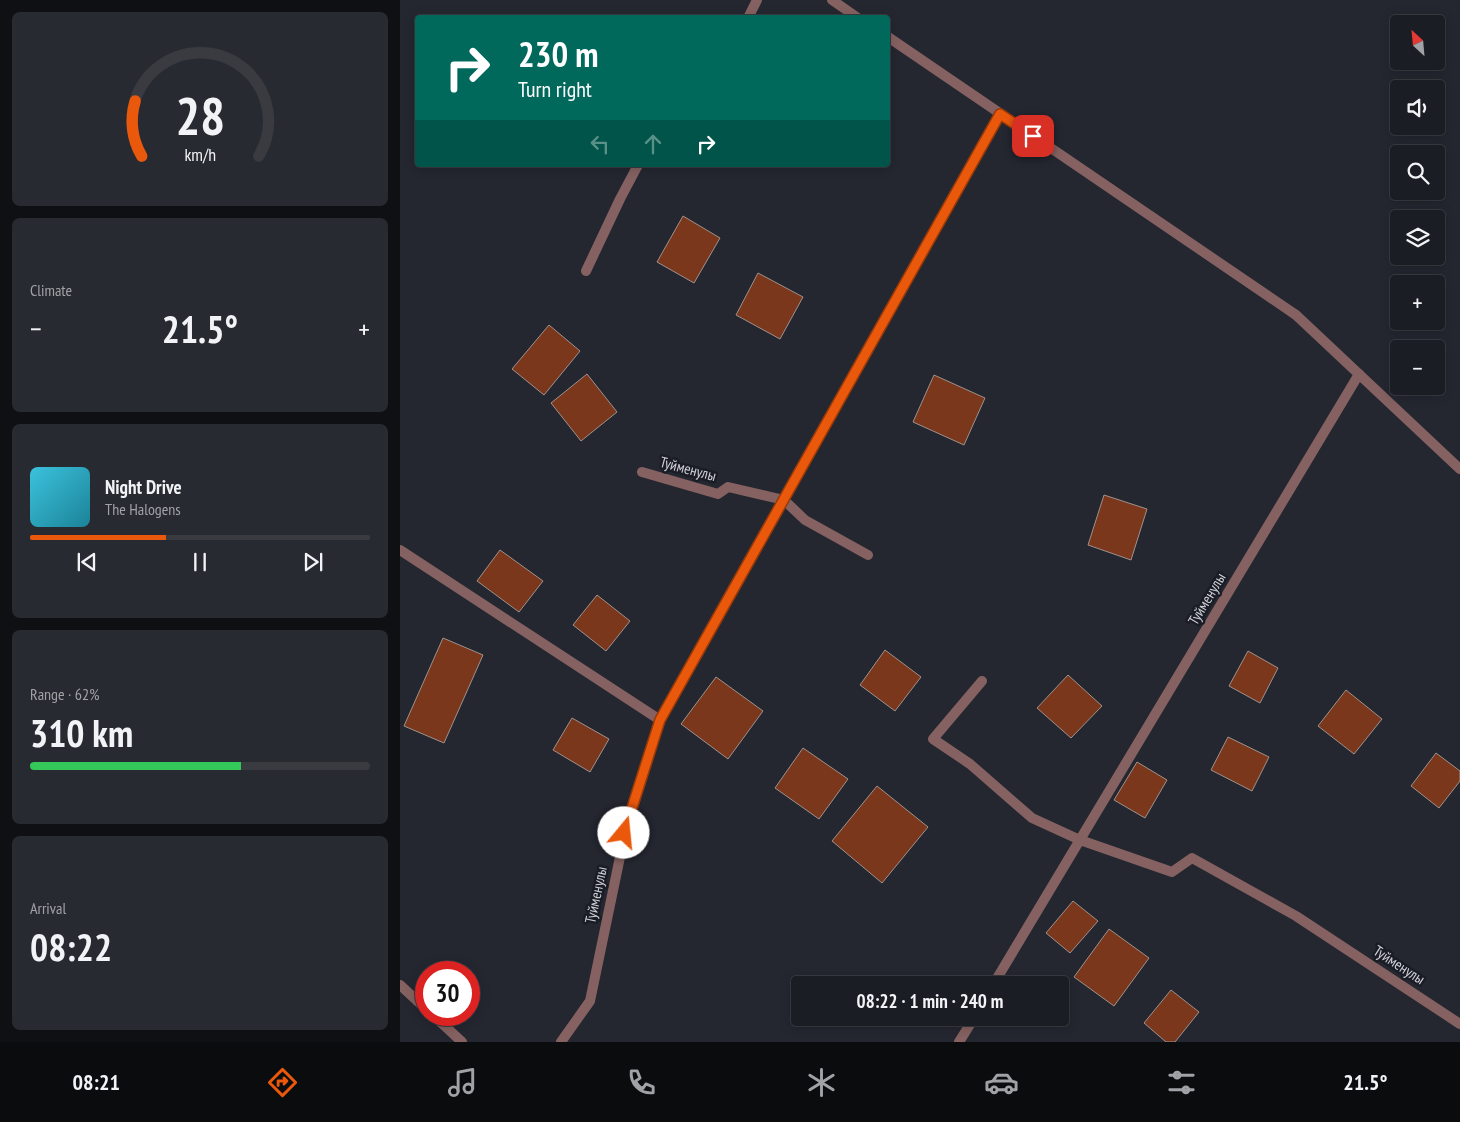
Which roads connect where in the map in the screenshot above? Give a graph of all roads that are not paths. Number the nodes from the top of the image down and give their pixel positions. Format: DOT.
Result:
graph roads {
  1 [pos="757,0"];
  2 [pos="832,0"];
  3 [pos="750,15"];
  4 [pos="854,15"];
  5 [pos="890,38"];
  6 [pos="1000,114"];
  7 [pos="637,167"];
  8 [pos="586,271"];
  9 [pos="1359,374"];
  10 [pos="1460,469"];
  11 [pos="642,472"];
  12 [pos="784,500"];
  13 [pos="400,550"];
  14 [pos="868,555"];
  15 [pos="982,681"];
  16 [pos="660,720"];
  17 [pos="1080,840"];
  18 [pos="998,976"];
  19 [pos="400,985"];
  20 [pos="415,999"];
  21 [pos="1460,1024"];
  22 [pos="445,1026"];
  23 [pos="969,1026"];
  24 [pos="462,1042"];
  25 [pos="561,1042"];
  26 [pos="959,1042"];
  1 -- 3 [label="street"];
  2 -- 4 [label="street"];
  5 -- 6 [label="street"];
  6 -- 9 [label="street"];
  6 -- 12 [label="street, Туйменулы"];
  7 -- 8 [label="street"];
  9 -- 10 [label="street"];
  9 -- 17 [label="street, Туйменулы"];
  11 -- 12 [label="street, Туйменулы"];
  12 -- 14 [label="street, Туйменулы"];
  12 -- 16 [label="street, Туйменулы"];
  13 -- 16 [label="street"];
  15 -- 17 [label="street, Туйменулы"];
  16 -- 25 [label="street, Туйменулы"];
  17 -- 18 [label="street, Туйменулы"];
  17 -- 21 [label="street, Туйменулы"];
  19 -- 20 [label="street"];
  22 -- 24 [label="street"];
  23 -- 26 [label="street"];
}
